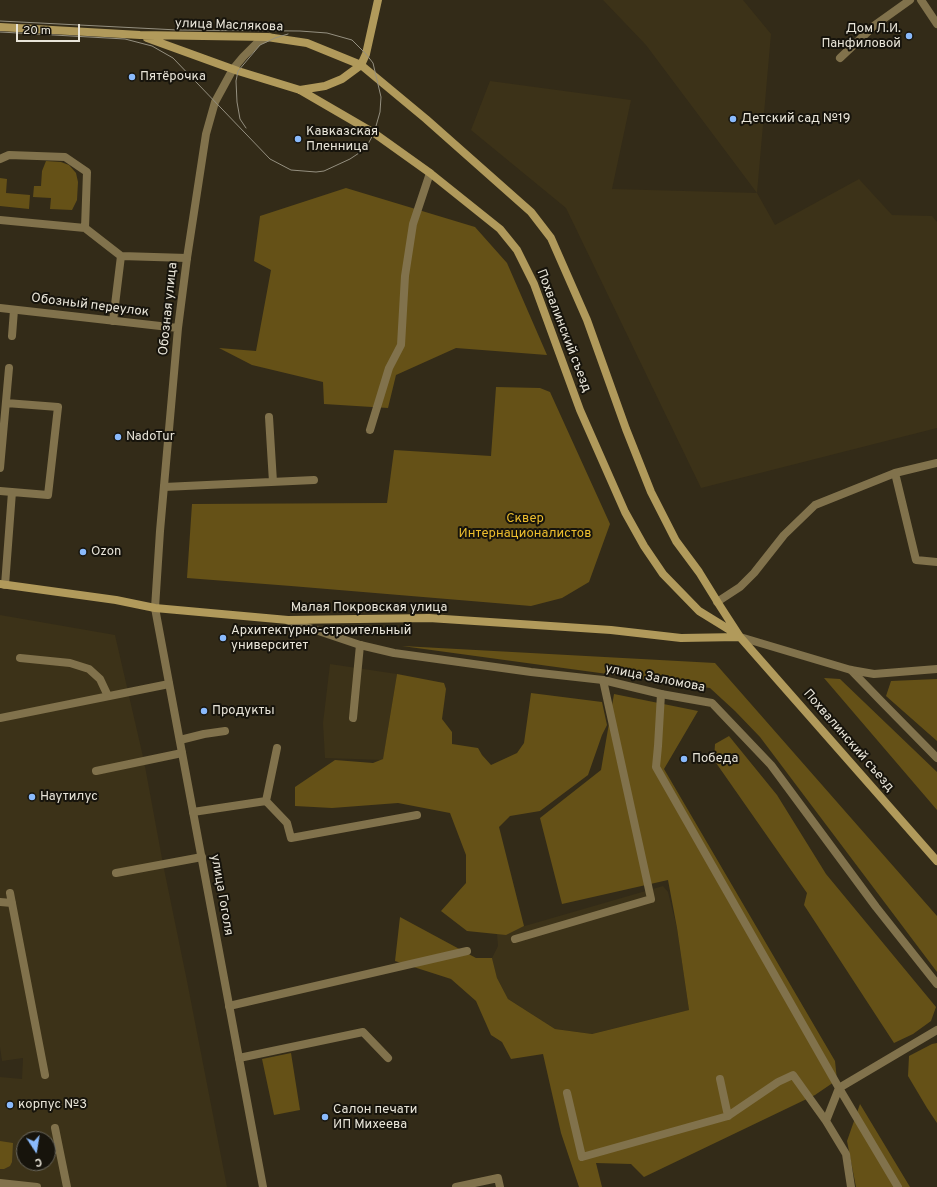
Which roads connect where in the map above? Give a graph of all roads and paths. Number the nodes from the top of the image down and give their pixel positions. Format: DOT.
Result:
graph roads {
  1 [pos="378,0"];
  2 [pos="910,0"];
  3 [pos="921,0"];
  4 [pos="937,24"];
  5 [pos="0,27"];
  6 [pos="140,35"];
  7 [pos="270,37"];
  8 [pos="840,58"];
  9 [pos="361,65"];
  10 [pos="233,69"];
  11 [pos="300,90"];
  12 [pos="0,159"];
  13 [pos="430,173"];
  14 [pos="0,220"];
  15 [pos="85,228"];
  16 [pos="121,256"];
  17 [pos="187,258"];
  18 [pos="0,308"];
  19 [pos="14,310"];
  20 [pos="113,321"];
  21 [pos="178,328"];
  22 [pos="12,336"];
  23 [pos="9,368"];
  24 [pos="6,403"];
  25 [pos="269,417"];
  26 [pos="370,430"];
  27 [pos="937,463"];
  28 [pos="0,468"];
  29 [pos="895,473"];
  30 [pos="314,480"];
  31 [pos="273,482"];
  32 [pos="164,487"];
  33 [pos="0,491"];
  34 [pos="12,492"];
  35 [pos="937,562"];
  36 [pos="3,585"];
  37 [pos="717,602"];
  38 [pos="155,608"];
  39 [pos="288,620"];
  40 [pos="740,637"];
  41 [pos="360,645"];
  42 [pos="20,658"];
  43 [pos="937,669"];
  44 [pos="851,670"];
  45 [pos="602,680"];
  46 [pos="170,684"];
  47 [pos="661,694"];
  48 [pos="108,696"];
  49 [pos="0,718"];
  50 [pos="353,718"];
  51 [pos="225,731"];
  52 [pos="180,740"];
  53 [pos="277,748"];
  54 [pos="182,753"];
  55 [pos="937,758"];
  56 [pos="96,770"];
  57 [pos="266,801"];
  58 [pos="193,812"];
  59 [pos="417,815"];
  60 [pos="202,857"];
  61 [pos="937,861"];
  62 [pos="116,873"];
  63 [pos="10,893"];
  64 [pos="0,902"];
  65 [pos="12,903"];
  66 [pos="515,939"];
  67 [pos="467,951"];
  68 [pos="937,984"];
  69 [pos="229,1006"];
  70 [pos="937,1030"];
  71 [pos="239,1058"];
  72 [pos="388,1058"];
  73 [pos="45,1075"];
  74 [pos="720,1079"];
  75 [pos="839,1088"];
  76 [pos="567,1093"];
  77 [pos="728,1116"];
  78 [pos="826,1121"];
  79 [pos="55,1128"];
  80 [pos="0,1183"];
  81 [pos="37,1187"];
  82 [pos="67,1187"];
  83 [pos="262,1187"];
  84 [pos="456,1187"];
  85 [pos="500,1187"];
  86 [pos="851,1187"];
  87 [pos="898,1187"];
  1 -- 9 [label="main road"];
  2 -- 8 [label="street"];
  3 -- 4 [label="street"];
  5 -- 6 [label="main road, улица Маслякова"];
  6 -- 7 [label="main road, улица Маслякова"];
  6 -- 10 [label="main road, улица Маслякова"];
  7 -- 9 [label="main road, улица Маслякова"];
  7 -- 10 [label="street, Обозная улица"];
  9 -- 11 [label="main road"];
  9 -- 37 [label="main road, Похвалинский съезд"];
  10 -- 11 [label="main road, улица Маслякова"];
  10 -- 17 [label="street, Обозная улица"];
  11 -- 13 [label="main road, Похвалинский съезд"];
  12 -- 15 [label="street"];
  13 -- 26 [label="street"];
  13 -- 40 [label="main road, Похвалинский съезд"];
  14 -- 15 [label="street"];
  15 -- 16 [label="street"];
  16 -- 17 [label="street"];
  16 -- 20 [label="street"];
  17 -- 21 [label="street, Обозная улица"];
  18 -- 19 [label="street, Обозный переулок"];
  19 -- 20 [label="street, Обозный переулок"];
  19 -- 22 [label="street"];
  20 -- 21 [label="street, Обозный переулок"];
  21 -- 32 [label="street, Обозная улица"];
  23 -- 24 [label="street"];
  24 -- 28 [label="street"];
  24 -- 34 [label="street"];
  25 -- 31 [label="street"];
  27 -- 29 [label="street"];
  29 -- 35 [label="street"];
  29 -- 37 [label="street"];
  30 -- 31 [label="street"];
  31 -- 32 [label="street"];
  32 -- 38 [label="street, Обозная улица"];
  33 -- 34 [label="street"];
  34 -- 36 [label="street"];
  36 -- 38 [label="main road, Малая Покровская улица"];
  37 -- 40 [label="main road, Похвалинский съезд"];
  38 -- 39 [label="main road, Малая Покровская улица"];
  38 -- 46 [label="street, улица Гоголя"];
  39 -- 40 [label="main road, Малая Покровская улица"];
  39 -- 41 [label="street, улица Заломова"];
  40 -- 44 [label="street"];
  40 -- 61 [label="main road, Похвалинский съезд"];
  41 -- 45 [label="street, улица Заломова"];
  41 -- 50 [label="street"];
  42 -- 48 [label="street"];
  43 -- 44 [label="street"];
  44 -- 55 [label="street"];
  45 -- 47 [label="street, улица Заломова"];
  45 -- 66 [label="street"];
  46 -- 48 [label="street"];
  46 -- 52 [label="street, улица Гоголя"];
  47 -- 68 [label="street, улица Заломова"];
  47 -- 75 [label="street"];
  48 -- 49 [label="street"];
  51 -- 52 [label="street"];
  52 -- 54 [label="street, улица Гоголя"];
  53 -- 57 [label="street"];
  54 -- 56 [label="street"];
  54 -- 58 [label="street, улица Гоголя"];
  57 -- 58 [label="street"];
  57 -- 59 [label="street"];
  58 -- 60 [label="street, улица Гоголя"];
  60 -- 62 [label="street"];
  60 -- 69 [label="street, улица Гоголя"];
  63 -- 65 [label="street"];
  64 -- 65 [label="street"];
  65 -- 73 [label="street"];
  67 -- 69 [label="street"];
  69 -- 71 [label="street, улица Гоголя"];
  70 -- 75 [label="street"];
  71 -- 72 [label="street"];
  71 -- 83 [label="street, улица Гоголя"];
  74 -- 77 [label="street"];
  75 -- 78 [label="street"];
  75 -- 87 [label="street"];
  76 -- 77 [label="street"];
  77 -- 78 [label="street"];
  78 -- 86 [label="street"];
  79 -- 82 [label="street"];
  80 -- 81 [label="street"];
  84 -- 85 [label="street"];
}
